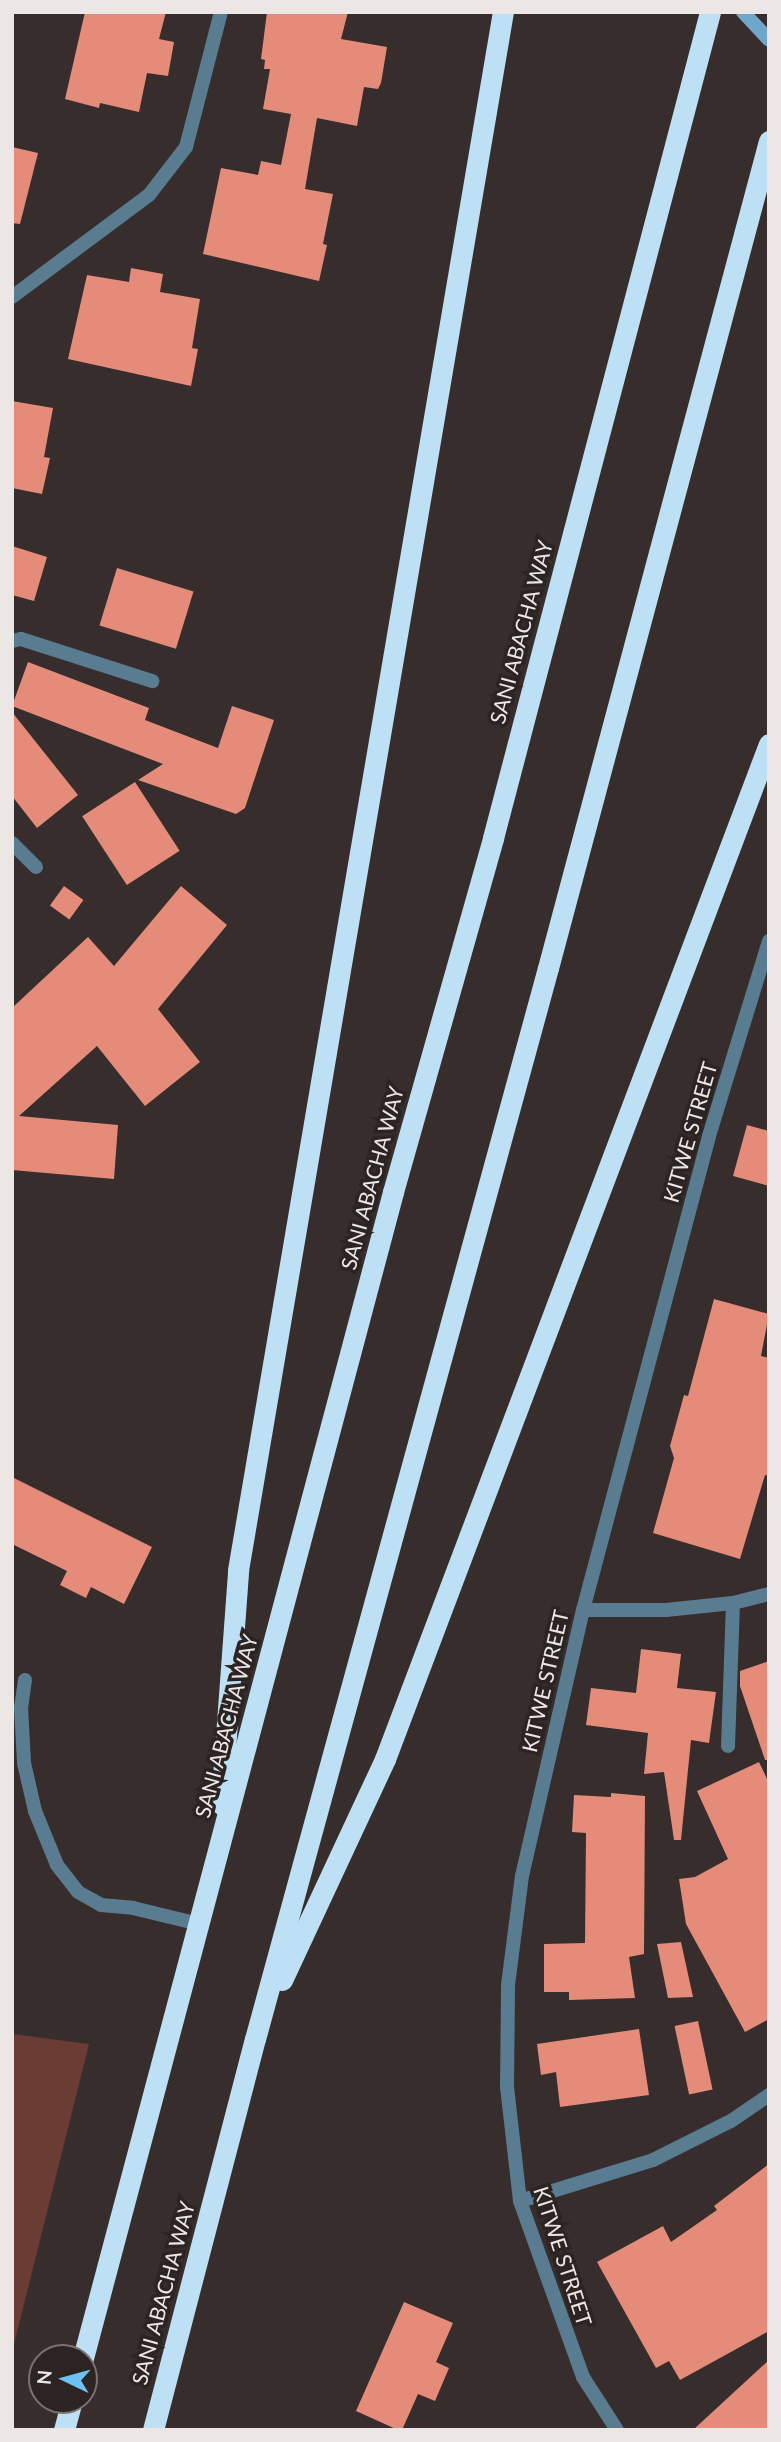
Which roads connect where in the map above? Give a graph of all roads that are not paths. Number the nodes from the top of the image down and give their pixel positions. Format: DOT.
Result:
graph roads {
  1 [pos="221,12"];
  2 [pos="503,12"];
  3 [pos="710,12"];
  4 [pos="743,12"];
  5 [pos="769,40"];
  6 [pos="769,141"];
  7 [pos="12,298"];
  8 [pos="12,641"];
  9 [pos="152,681"];
  10 [pos="769,744"];
  11 [pos="12,843"];
  12 [pos="36,867"];
  13 [pos="769,942"];
  14 [pos="769,1594"];
  15 [pos="733,1602"];
  16 [pos="583,1610"];
  17 [pos="25,1680"];
  18 [pos="729,1746"];
  19 [pos="217,1854"];
  20 [pos="199,1924"];
  21 [pos="255,2039"];
  22 [pos="769,2095"];
  23 [pos="520,2201"];
  24 [pos="87,2344"];
  25 [pos="153,2430"];
  26 [pos="617,2430"];
  1 -- 7 [label="street"];
  2 -- 19 [label="highway"];
  3 -- 19 [label="highway, SANI ABACHA WAY"];
  4 -- 5 [label="main road"];
  6 -- 21 [label="highway, SANI ABACHA WAY"];
  8 -- 9 [label="street"];
  10 -- 21 [label="highway"];
  11 -- 12 [label="street"];
  13 -- 16 [label="street, KITWE STREET"];
  14 -- 15 [label="street"];
  15 -- 16 [label="street"];
  15 -- 18 [label="street"];
  16 -- 23 [label="street, KITWE STREET"];
  17 -- 20 [label="street"];
  19 -- 20 [label="highway, SANI ABACHA WAY"];
  20 -- 24 [label="highway, SANI ABACHA WAY"];
  21 -- 25 [label="highway, SANI ABACHA WAY"];
  22 -- 23 [label="street"];
  23 -- 26 [label="street, KITWE STREET"];
}
